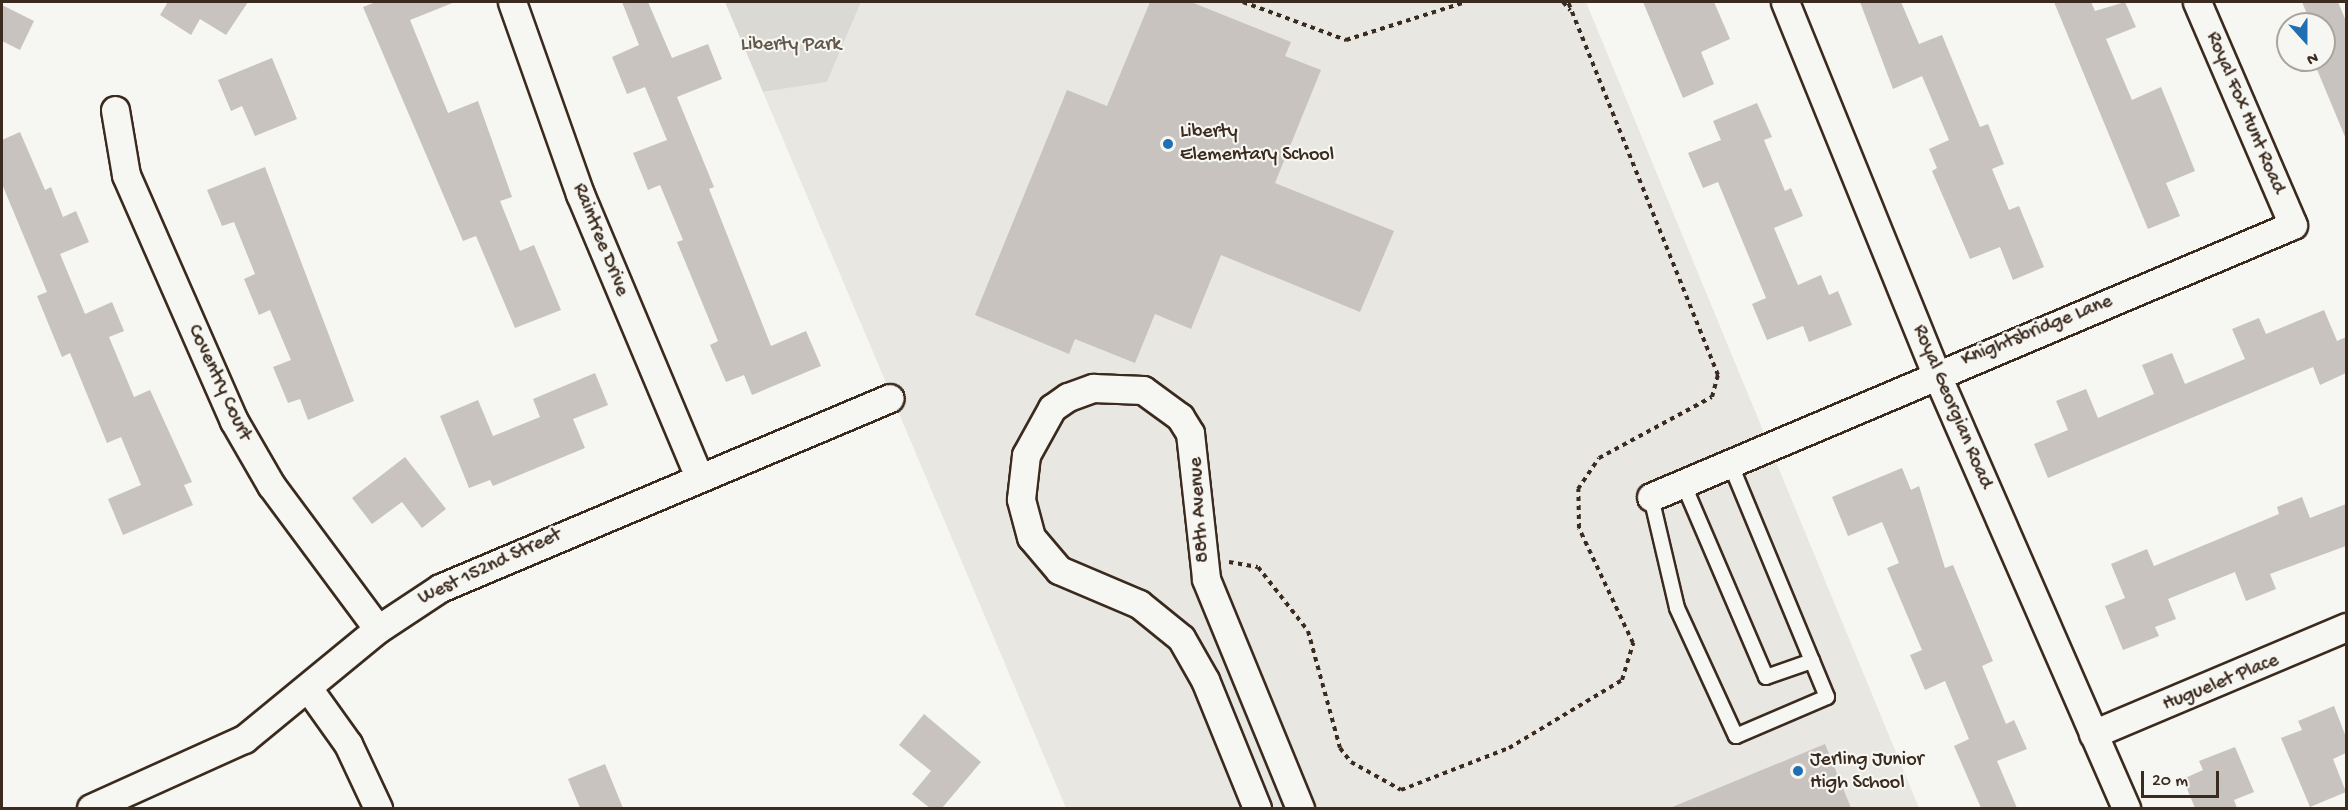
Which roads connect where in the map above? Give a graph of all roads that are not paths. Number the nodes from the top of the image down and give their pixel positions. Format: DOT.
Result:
graph roads {
  1 [pos="512,2"];
  2 [pos="1785,2"];
  3 [pos="2197,2"];
  4 [pos="115,110"];
  5 [pos="2293,225"];
  6 [pos="1936,373"];
  7 [pos="890,398"];
  8 [pos="1730,463"];
  9 [pos="698,475"];
  10 [pos="1683,483"];
  11 [pos="1651,497"];
  12 [pos="2346,627"];
  13 [pos="378,629"];
  14 [pos="1812,661"];
  15 [pos="308,688"];
  16 [pos="2093,734"];
  17 [pos="92,808"];
  18 [pos="378,808"];
  19 [pos="1257,808"];
  20 [pos="1300,808"];
  21 [pos="2126,808"];
  1 -- 9 [label="street, Raintree Drive"];
  2 -- 6 [label="street, Royal Georgian Road"];
  3 -- 5 [label="street, Royal Fox Hunt Road"];
  4 -- 13 [label="street, Coventry Court"];
  5 -- 6 [label="street, Knightsbridge Lane"];
  6 -- 8 [label="street, Knightsbridge Lane"];
  6 -- 16 [label="street, Royal Georgian Road"];
  7 -- 9 [label="street, West 152nd Street"];
  8 -- 10 [label="street, Knightsbridge Lane"];
  8 -- 14 [label="lane"];
  9 -- 13 [label="street, West 152nd Street"];
  10 -- 11 [label="street, Knightsbridge Lane"];
  10 -- 14 [label="lane"];
  11 -- 14 [label="lane"];
  12 -- 16 [label="street, Huguelet Place"];
  13 -- 15 [label="street, West 152nd Street"];
  15 -- 17 [label="street, West 152nd Street"];
  15 -- 18 [label="street"];
  16 -- 21 [label="street, Royal Georgian Road"];
  19 -- 20 [label="street, 88th Avenue"];
}
